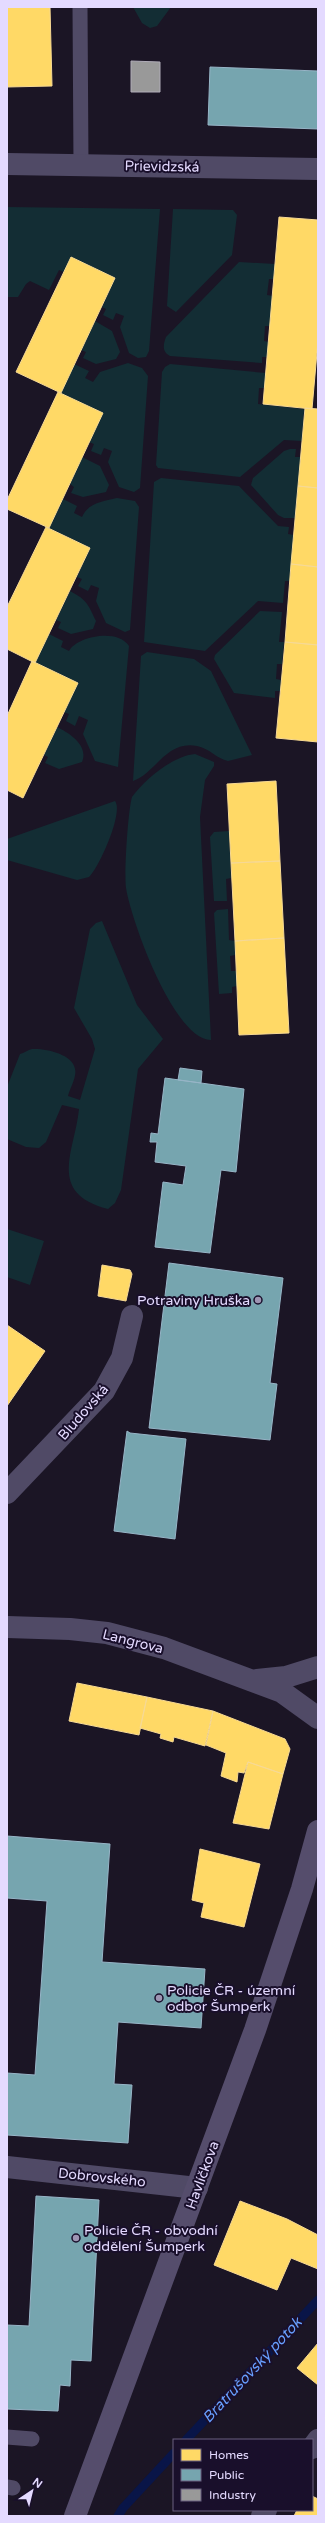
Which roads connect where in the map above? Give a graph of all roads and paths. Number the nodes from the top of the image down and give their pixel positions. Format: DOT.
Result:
graph roads {
  1 [pos="80,7"];
  2 [pos="7,164"];
  3 [pos="81,165"];
  4 [pos="318,168"];
  5 [pos="132,1316"];
  6 [pos="7,1493"];
  7 [pos="7,1627"];
  8 [pos="318,1666"];
  9 [pos="254,1680"];
  10 [pos="318,1718"];
  11 [pos="318,1831"];
  12 [pos="318,1861"];
  13 [pos="302,1890"];
  14 [pos="7,2167"];
  15 [pos="197,2188"];
  16 [pos="7,2437"];
  17 [pos="32,2439"];
  18 [pos="75,2516"];
  1 -- 3 [label="lane"];
  2 -- 3 [label="street, Prievidzská"];
  3 -- 4 [label="street, Prievidzská"];
  5 -- 6 [label="street, Bludovská"];
  7 -- 9 [label="street, Langrova"];
  8 -- 9 [label="street, Langrova"];
  9 -- 10 [label="street, Langrova"];
  11 -- 13 [label="street, Havlíčkova"];
  12 -- 13 [label="street"];
  13 -- 15 [label="street, Havlíčkova"];
  14 -- 15 [label="street, Dobrovského"];
  15 -- 18 [label="street, Havlíčkova"];
  16 -- 17 [label="lane"];
}
